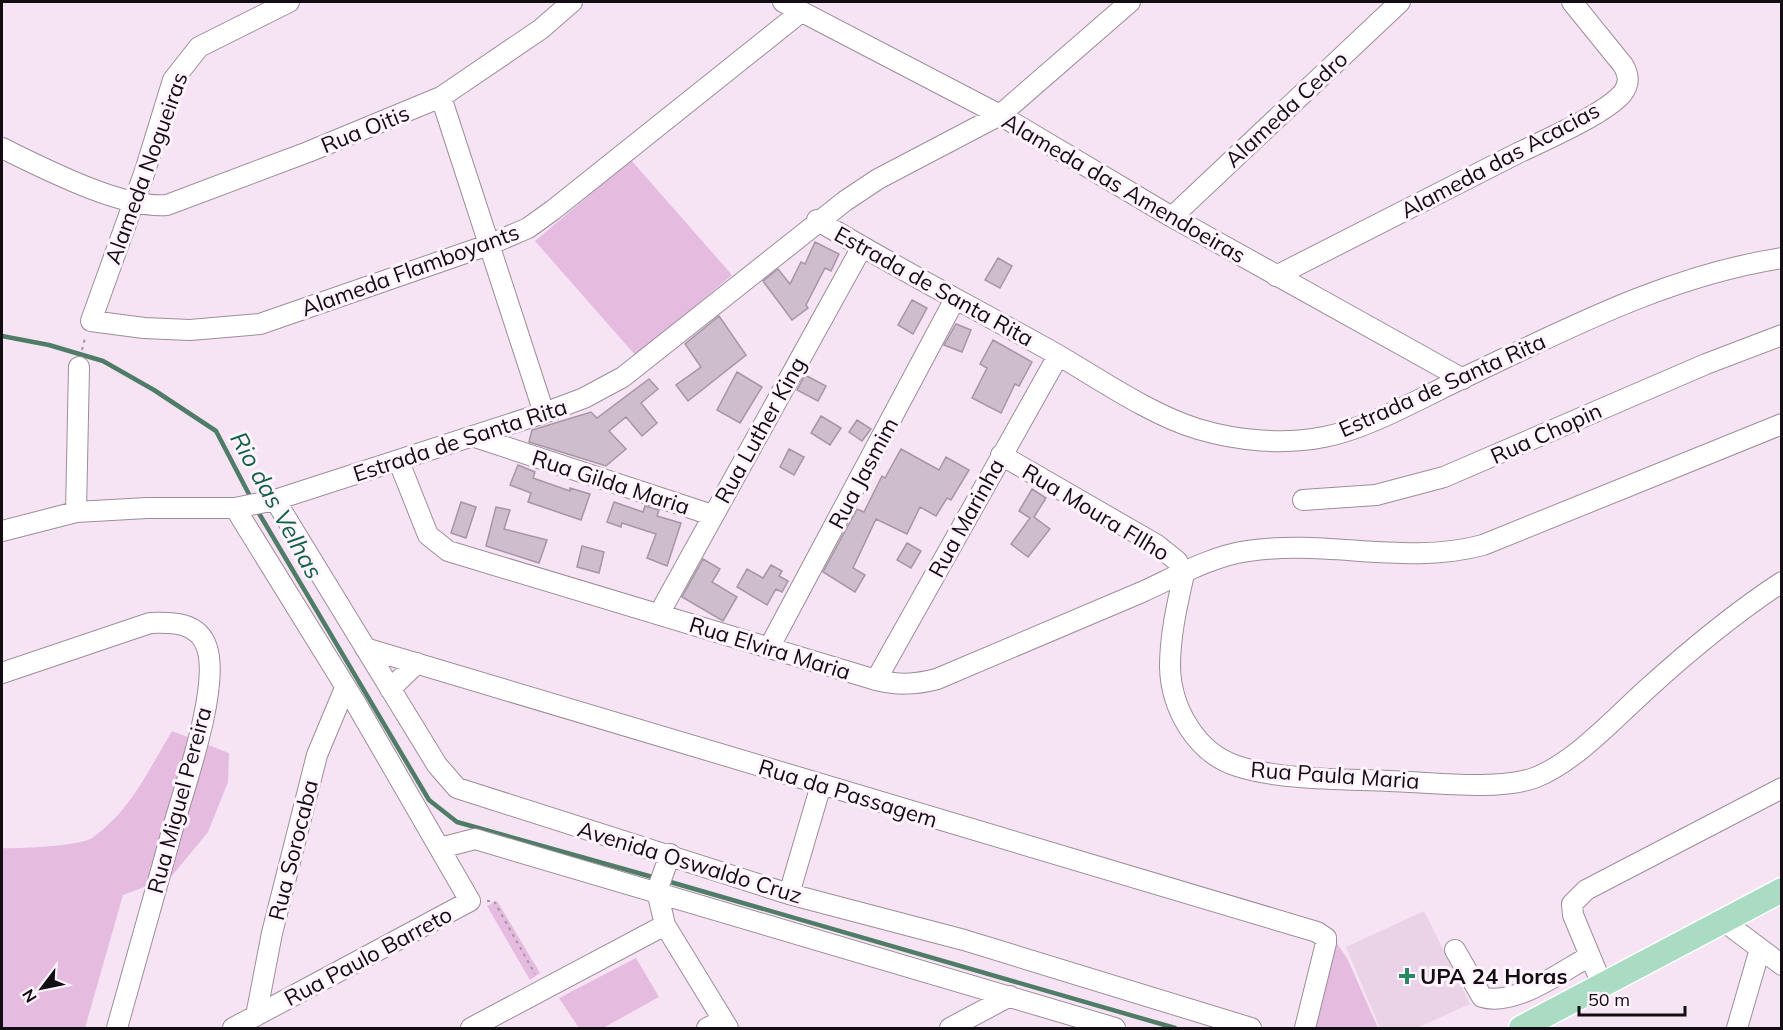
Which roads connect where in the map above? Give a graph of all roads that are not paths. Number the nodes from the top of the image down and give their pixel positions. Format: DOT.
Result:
graph roads {
  1 [pos="289,2"];
  2 [pos="572,2"];
  3 [pos="783,2"];
  4 [pos="1130,2"];
  5 [pos="1400,2"];
  6 [pos="1572,2"];
  7 [pos="801,12"];
  8 [pos="441,98"];
  9 [pos="1000,115"];
  10 [pos="2,148"];
  11 [pos="135,202"];
  12 [pos="1172,217"];
  13 [pos="818,220"];
  14 [pos="491,244"];
  15 [pos="862,247"];
  16 [pos="1782,258"];
  17 [pos="1276,276"];
  18 [pos="955,299"];
  19 [pos="91,321"];
  20 [pos="1782,335"];
  21 [pos="1058,356"];
  22 [pos="79,367"];
  23 [pos="1462,379"];
  24 [pos="544,413"];
  25 [pos="1782,424"];
  26 [pos="475,437"];
  27 [pos="1001,455"];
  28 [pos="399,462"];
  29 [pos="1303,500"];
  30 [pos="270,501"];
  31 [pos="239,507"];
  32 [pos="76,512"];
  33 [pos="712,515"];
  34 [pos="2,531"];
  35 [pos="1184,574"];
  36 [pos="1782,582"];
  37 [pos="659,614"];
  38 [pos="770,646"];
  39 [pos="364,648"];
  40 [pos="417,663"];
  41 [pos="2,673"];
  42 [pos="876,680"];
  43 [pos="345,688"];
  44 [pos="390,689"];
  45 [pos="821,785"];
  46 [pos="1782,788"];
  47 [pos="444,846"];
  48 [pos="663,874"];
  49 [pos="1782,890"];
  50 [pos="789,894"];
  51 [pos="1722,920"];
  52 [pos="665,925"];
  53 [pos="1760,949"];
  54 [pos="1455,950"];
  55 [pos="1590,956"];
  56 [pos="1782,965"];
  57 [pos="1603,987"];
  58 [pos="1010,996"];
  59 [pos="256,1016"];
  60 [pos="720,1026"];
  61 [pos="117,1029"];
  62 [pos="233,1029"];
  63 [pos="471,1029"];
  64 [pos="950,1029"];
  65 [pos="1114,1029"];
  66 [pos="1251,1029"];
  67 [pos="1305,1029"];
  68 [pos="1521,1029"];
  69 [pos="1737,1029"];
  1 -- 11 [label="street, Alameda Nogueiras"];
  2 -- 8 [label="street, Rua Oitis"];
  3 -- 7 [label="street, Alameda das Amendoeiras"];
  4 -- 9 [label="street"];
  5 -- 12 [label="street, Alameda Cedro"];
  6 -- 17 [label="street, Alameda das Acacias"];
  7 -- 9 [label="street, Alameda das Amendoeiras"];
  7 -- 14 [label="street, Alameda Flamboyants"];
  8 -- 11 [label="street, Rua Oitis"];
  8 -- 14 [label="street"];
  9 -- 12 [label="street, Alameda das Amendoeiras"];
  9 -- 13 [label="street"];
  10 -- 11 [label="street, Rua Oitis"];
  11 -- 19 [label="street, Alameda Nogueiras"];
  12 -- 17 [label="street, Alameda das Amendoeiras"];
  13 -- 15 [label="street, Estrada de Santa Rita"];
  13 -- 24 [label="street, Estrada de Santa Rita"];
  14 -- 19 [label="street, Alameda Flamboyants"];
  14 -- 24 [label="street"];
  15 -- 18 [label="street, Estrada de Santa Rita"];
  15 -- 33 [label="street, Rua Luther King"];
  16 -- 23 [label="street, Estrada de Santa Rita"];
  17 -- 23 [label="street, Alameda das Amendoeiras"];
  18 -- 21 [label="street, Estrada de Santa Rita"];
  18 -- 38 [label="street, Rua Jasmim"];
  20 -- 29 [label="street, Rua Chopin"];
  21 -- 23 [label="street, Estrada de Santa Rita"];
  21 -- 27 [label="street, Rua Marinha"];
  22 -- 32 [label="street"];
  24 -- 26 [label="street, Estrada de Santa Rita"];
  25 -- 35 [label="street"];
  26 -- 28 [label="street, Estrada de Santa Rita"];
  26 -- 33 [label="street, Rua Gilda Maria"];
  27 -- 35 [label="street, Rua Moura FIlho"];
  27 -- 42 [label="street, Rua Marinha"];
  28 -- 30 [label="street, Estrada de Santa Rita"];
  28 -- 37 [label="street, Rua Elvira Maria"];
  30 -- 31 [label="street, Estrada de Santa Rita"];
  30 -- 39 [label="street, Avenida Oswaldo Cruz"];
  31 -- 32 [label="street, Estrada de Santa Rita"];
  31 -- 43 [label="street"];
  32 -- 34 [label="street, Estrada de Santa Rita"];
  33 -- 37 [label="street, Rua Luther King"];
  35 -- 36 [label="street, Rua Paula Maria"];
  35 -- 42 [label="street, Rua Elvira Maria"];
  37 -- 38 [label="street, Rua Elvira Maria"];
  38 -- 42 [label="street, Rua Elvira Maria"];
  39 -- 40 [label="street, Rua da Passagem"];
  39 -- 44 [label="street, Avenida Oswaldo Cruz"];
  40 -- 44 [label="street"];
  40 -- 45 [label="street, Rua da Passagem"];
  41 -- 61 [label="street, Rua Miguel Pereira"];
  43 -- 47 [label="street"];
  43 -- 59 [label="street, Rua Sorocaba"];
  44 -- 48 [label="street, Avenida Oswaldo Cruz"];
  45 -- 50 [label="street"];
  45 -- 67 [label="street, Rua da Passagem"];
  46 -- 55 [label="street"];
  47 -- 48 [label="street, Avenida Oswaldo Cruz"];
  47 -- 59 [label="street, Rua Paulo Barreto"];
  48 -- 50 [label="street, Avenida Oswaldo Cruz"];
  48 -- 52 [label="street"];
  48 -- 58 [label="street, Avenida Oswaldo Cruz"];
  49 -- 51 [label="main road"];
  50 -- 66 [label="street, Avenida Oswaldo Cruz"];
  51 -- 53 [label="street"];
  51 -- 57 [label="main road"];
  52 -- 60 [label="street"];
  52 -- 63 [label="street"];
  53 -- 56 [label="street"];
  53 -- 69 [label="street"];
  54 -- 55 [label="street"];
  55 -- 57 [label="street"];
  57 -- 68 [label="main road"];
  58 -- 64 [label="street"];
  58 -- 65 [label="street, Avenida Oswaldo Cruz"];
  59 -- 62 [label="street, Rua Paulo Barreto"];
}
